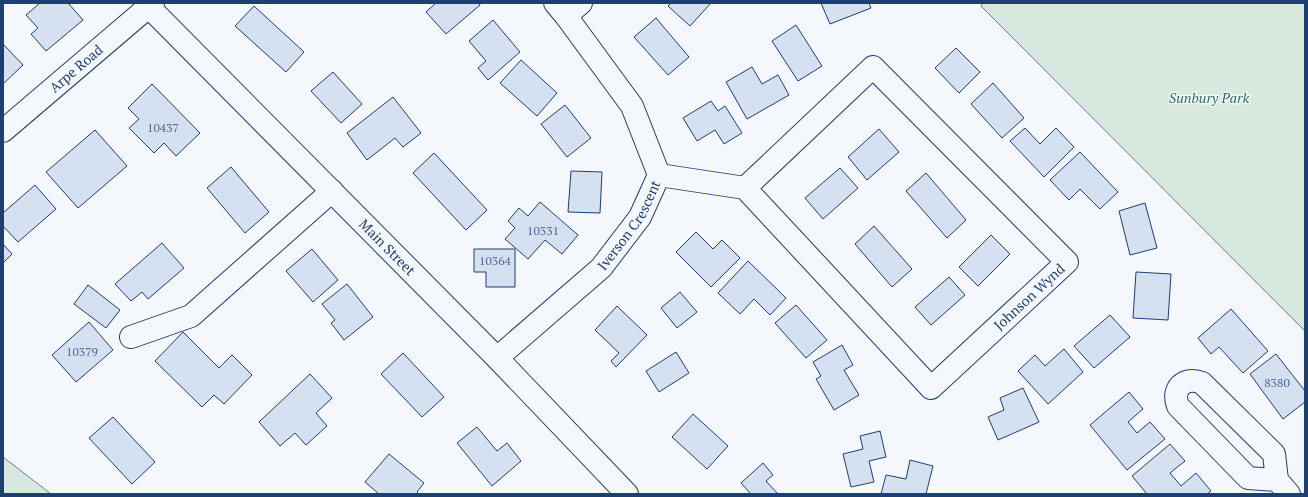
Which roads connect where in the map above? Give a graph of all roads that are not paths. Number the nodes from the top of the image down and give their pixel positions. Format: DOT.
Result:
graph roads {
  1 [pos="149,4"];
  2 [pos="568,7"];
  3 [pos="3,131"];
  4 [pos="659,175"];
  5 [pos="745,188"];
  6 [pos="332,191"];
  7 [pos="131,337"];
  8 [pos="497,358"];
  9 [pos="1283,487"];
  10 [pos="628,494"];
  1 -- 3 [label="street, Arpe Road"];
  1 -- 6 [label="street, Main Street"];
  2 -- 4 [label="street, Iverson Crescent"];
  4 -- 5 [label="street"];
  4 -- 8 [label="street, Iverson Crescent"];
  5 -- 5 [label="street, Johnson Wynd"];
  6 -- 7 [label="street"];
  6 -- 8 [label="street, Main Street"];
  8 -- 10 [label="street, Main Street"];
  9 -- 9 [label="street"];
}
